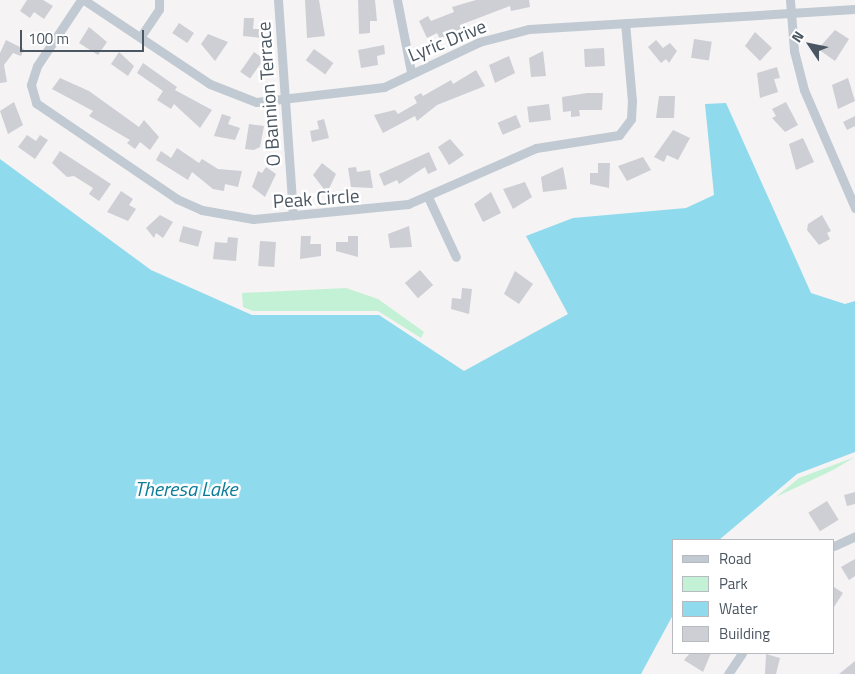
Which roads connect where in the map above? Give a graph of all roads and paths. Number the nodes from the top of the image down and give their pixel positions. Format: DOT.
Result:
graph roads {
  1 [pos="82,0"];
  2 [pos="159,0"];
  3 [pos="278,0"];
  4 [pos="397,0"];
  5 [pos="790,0"];
  6 [pos="855,9"];
  7 [pos="790,13"];
  8 [pos="625,23"];
  9 [pos="141,36"];
  10 [pos="411,72"];
  11 [pos="284,99"];
  12 [pos="428,197"];
  13 [pos="855,208"];
  14 [pos="293,215"];
  15 [pos="456,257"];
  16 [pos="855,536"];
  17 [pos="835,546"];
  18 [pos="741,654"];
  19 [pos="730,673"];
  1 -- 9 [label="street, Lyric Drive"];
  1 -- 14 [label="street, Peak Circle"];
  2 -- 9 [label="street"];
  3 -- 11 [label="street, O Bannion Terrace"];
  4 -- 10 [label="street"];
  5 -- 7 [label="street"];
  6 -- 7 [label="street, Lyric Drive"];
  7 -- 8 [label="street, Lyric Drive"];
  7 -- 13 [label="street"];
  8 -- 10 [label="street, Lyric Drive"];
  8 -- 12 [label="street, Peak Circle"];
  9 -- 11 [label="street, Lyric Drive"];
  10 -- 11 [label="street, Lyric Drive"];
  11 -- 14 [label="street, O Bannion Terrace"];
  12 -- 14 [label="street, Peak Circle"];
  12 -- 15 [label="street"];
  16 -- 17 [label="street"];
  18 -- 19 [label="street"];
}
